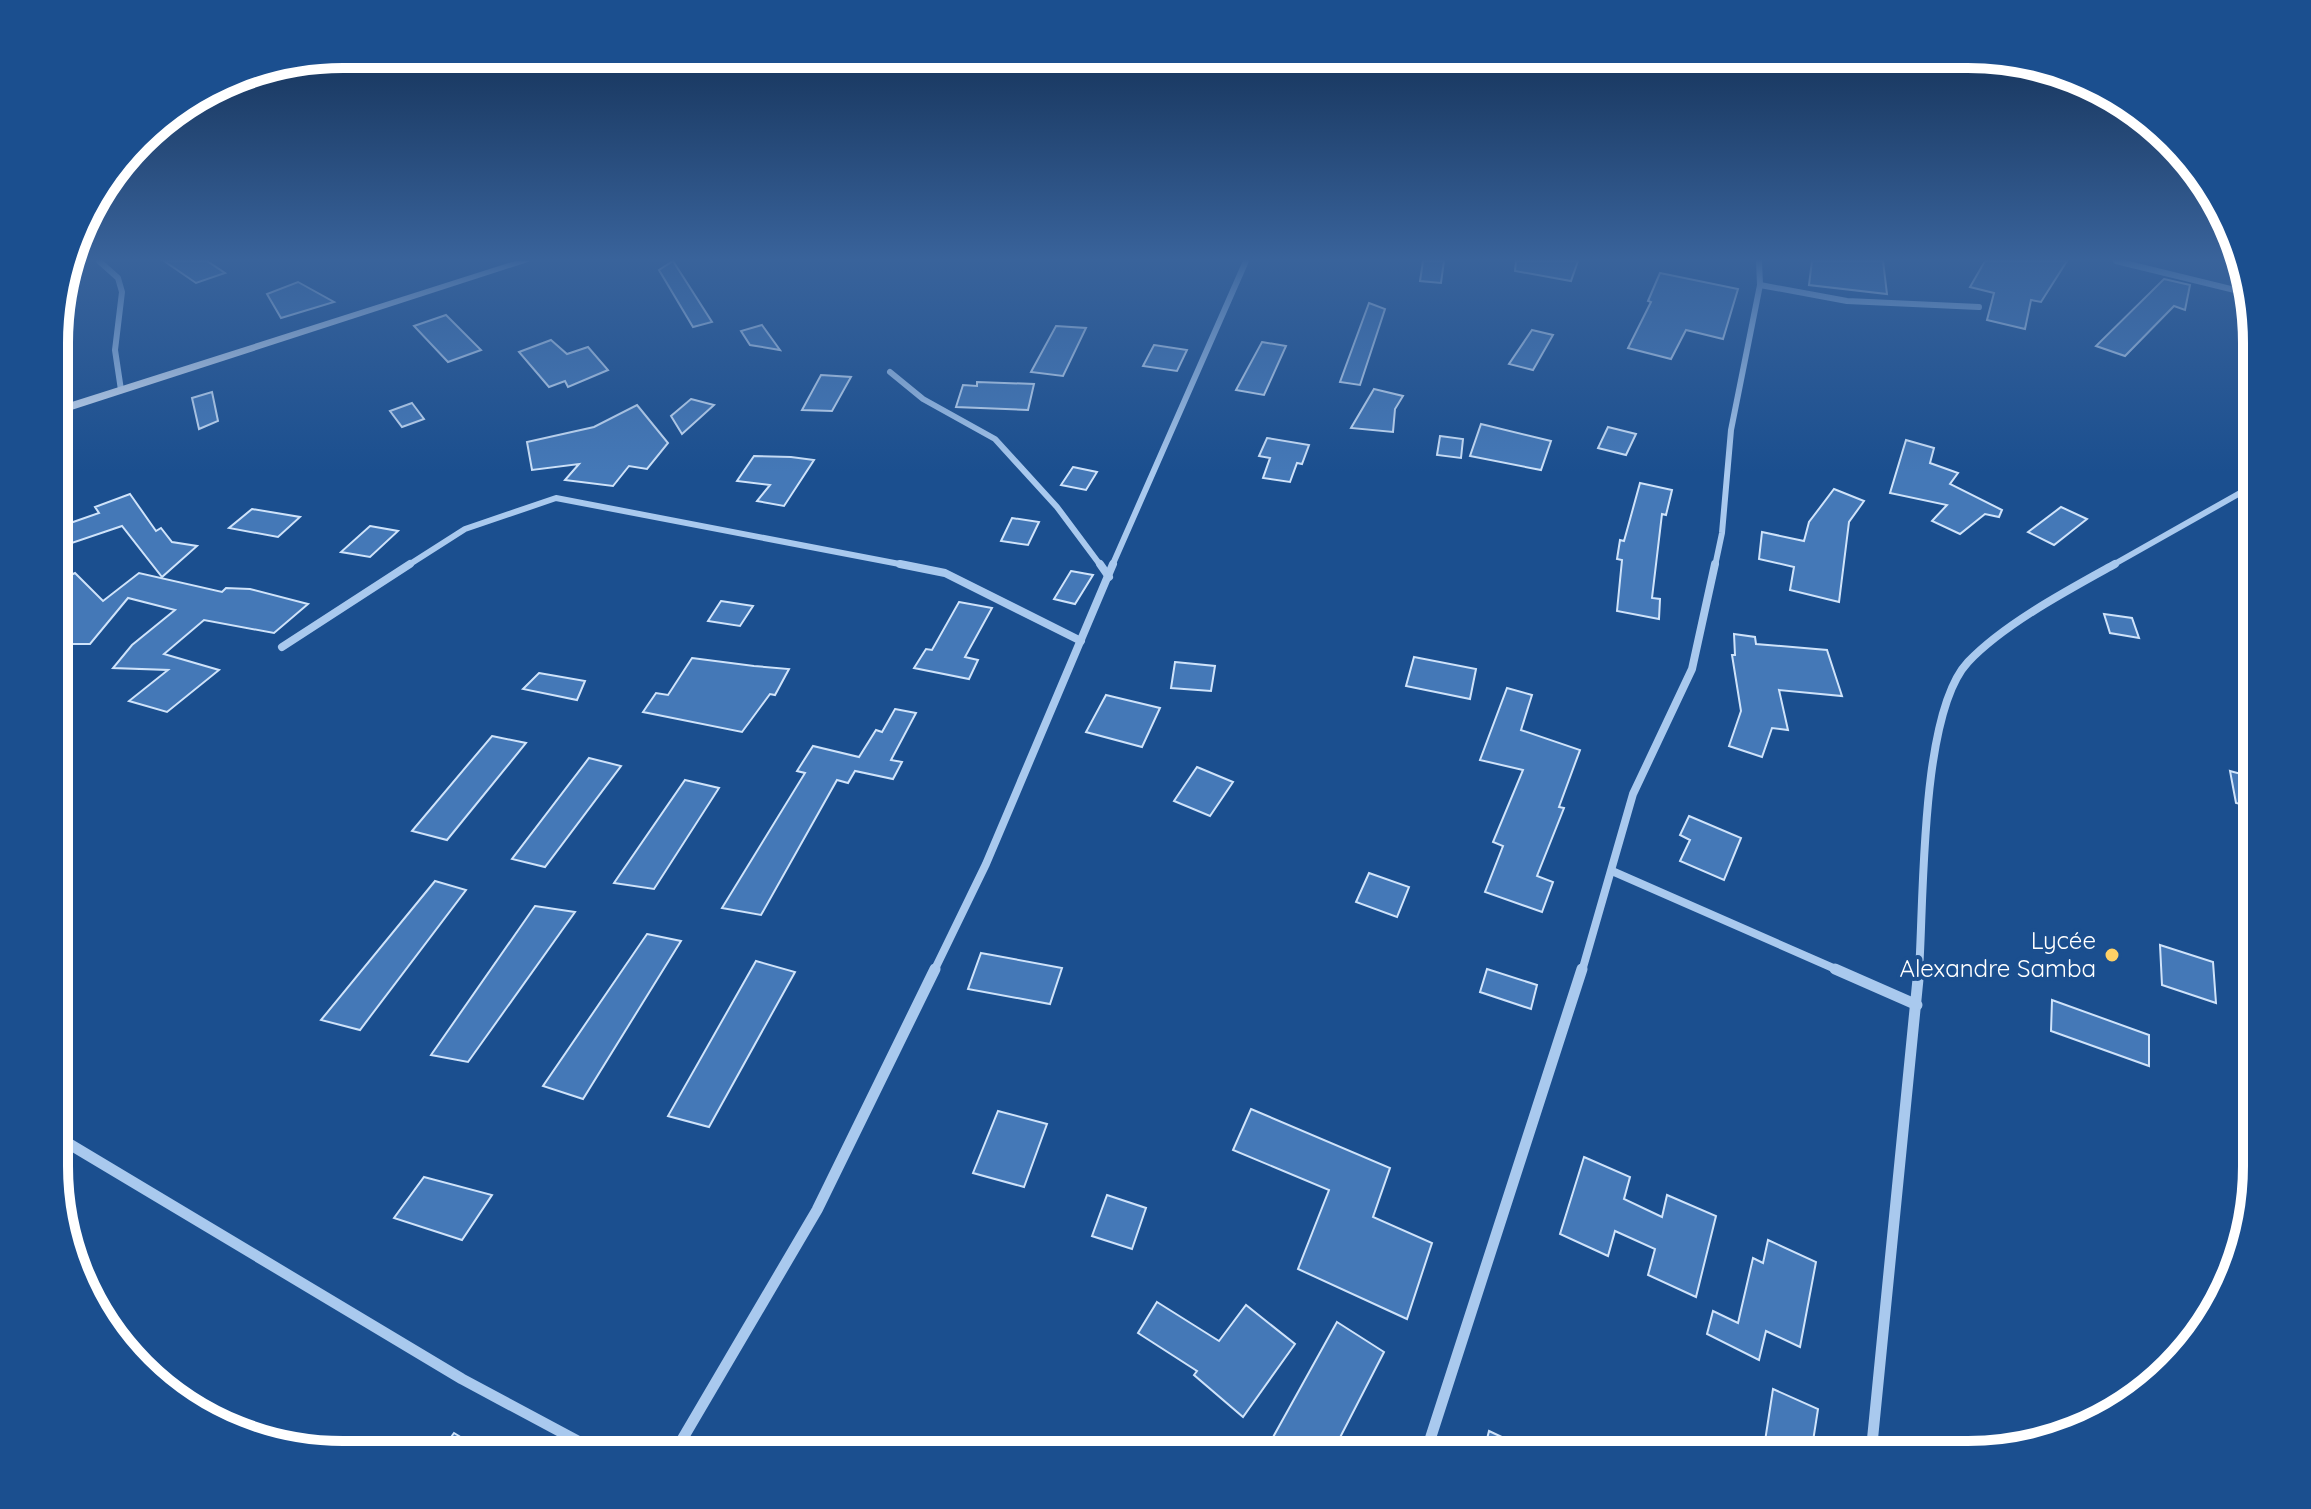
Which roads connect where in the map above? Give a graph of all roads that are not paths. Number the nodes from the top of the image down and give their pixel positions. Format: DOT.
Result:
graph roads {
  1 [pos="116,331"];
  2 [pos="305,331"];
  3 [pos="1215,331"];
  4 [pos="1751,331"];
  5 [pos="890,372"];
  6 [pos="121,390"];
  7 [pos="68,407"];
  8 [pos="2242,492"];
  9 [pos="1109,577"];
  10 [pos="1081,641"];
  11 [pos="282,647"];
  12 [pos="1612,871"];
  13 [pos="1917,1005"];
  14 [pos="68,1143"];
  15 [pos="1430,1440"];
  16 [pos="1872,1440"];
  17 [pos="578,1441"];
  18 [pos="681,1441"];
  1 -- 6 [label="street"];
  2 -- 6 [label="street"];
  3 -- 9 [label="street"];
  4 -- 12 [label="street"];
  5 -- 9 [label="street"];
  6 -- 7 [label="street"];
  8 -- 13 [label="street"];
  9 -- 10 [label="street"];
  10 -- 11 [label="street"];
  10 -- 18 [label="street"];
  12 -- 13 [label="street"];
  12 -- 15 [label="street"];
  13 -- 16 [label="street"];
  14 -- 17 [label="street"];
}
